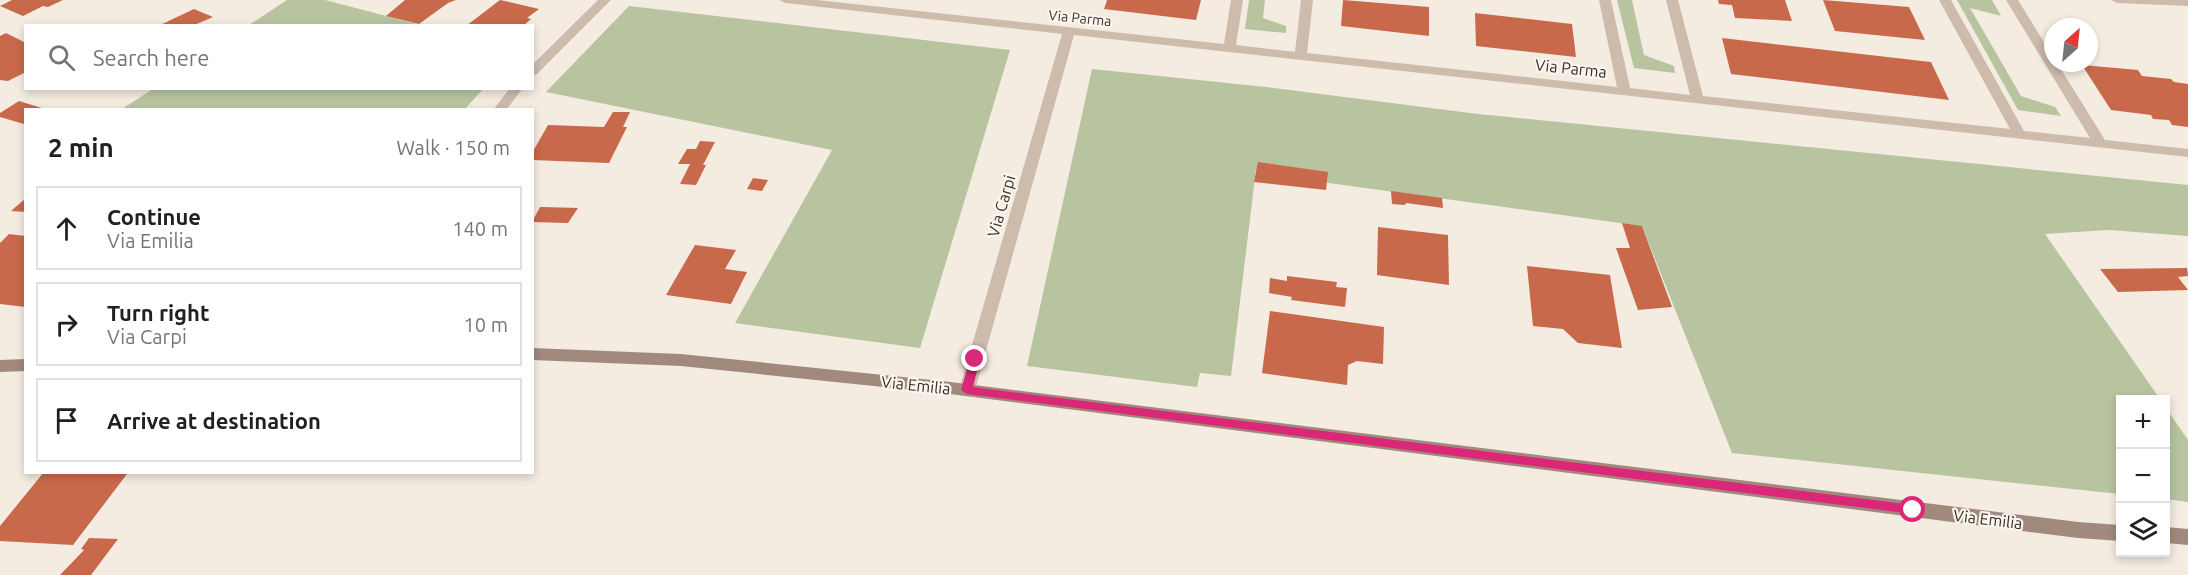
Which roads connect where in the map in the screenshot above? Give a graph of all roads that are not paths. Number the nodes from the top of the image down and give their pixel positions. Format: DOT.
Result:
graph roads {
  1 [pos="605,0"];
  2 [pos="785,0"];
  3 [pos="1237,0"];
  4 [pos="1306,0"];
  5 [pos="1605,0"];
  6 [pos="1672,0"];
  7 [pos="1945,0"];
  8 [pos="2012,0"];
  9 [pos="2117,0"];
  10 [pos="2188,3"];
  11 [pos="1069,31"];
  12 [pos="1228,49"];
  13 [pos="1300,57"];
  14 [pos="534,70"];
  15 [pos="515,90"];
  16 [pos="1624,90"];
  17 [pos="1697,99"];
  18 [pos="501,108"];
  19 [pos="2019,135"];
  20 [pos="2100,143"];
  21 [pos="2188,153"];
  22 [pos="534,354"];
  23 [pos="24,365"];
  24 [pos="0,366"];
  25 [pos="967,390"];
  26 [pos="2116,533"];
  27 [pos="2170,536"];
  28 [pos="2188,537"];
  1 -- 14 [label="street"];
  2 -- 11 [label="street, Via Parma"];
  3 -- 12 [label="street"];
  4 -- 13 [label="street"];
  5 -- 16 [label="street, Via Parma"];
  6 -- 17 [label="street"];
  7 -- 19 [label="street"];
  8 -- 20 [label="street"];
  9 -- 10 [label="street"];
  11 -- 12 [label="street, Via Parma"];
  11 -- 25 [label="street, Via Carpi"];
  12 -- 13 [label="street, Via Parma"];
  13 -- 16 [label="street, Via Parma"];
  15 -- 18 [label="street"];
  16 -- 17 [label="street, Via Parma"];
  17 -- 19 [label="street, Via Parma"];
  19 -- 20 [label="street, Via Parma"];
  20 -- 21 [label="street, Via Parma"];
  22 -- 25 [label="street, Via Emilia"];
  23 -- 24 [label="street"];
  25 -- 26 [label="street, Via Emilia"];
  27 -- 28 [label="street"];
}
